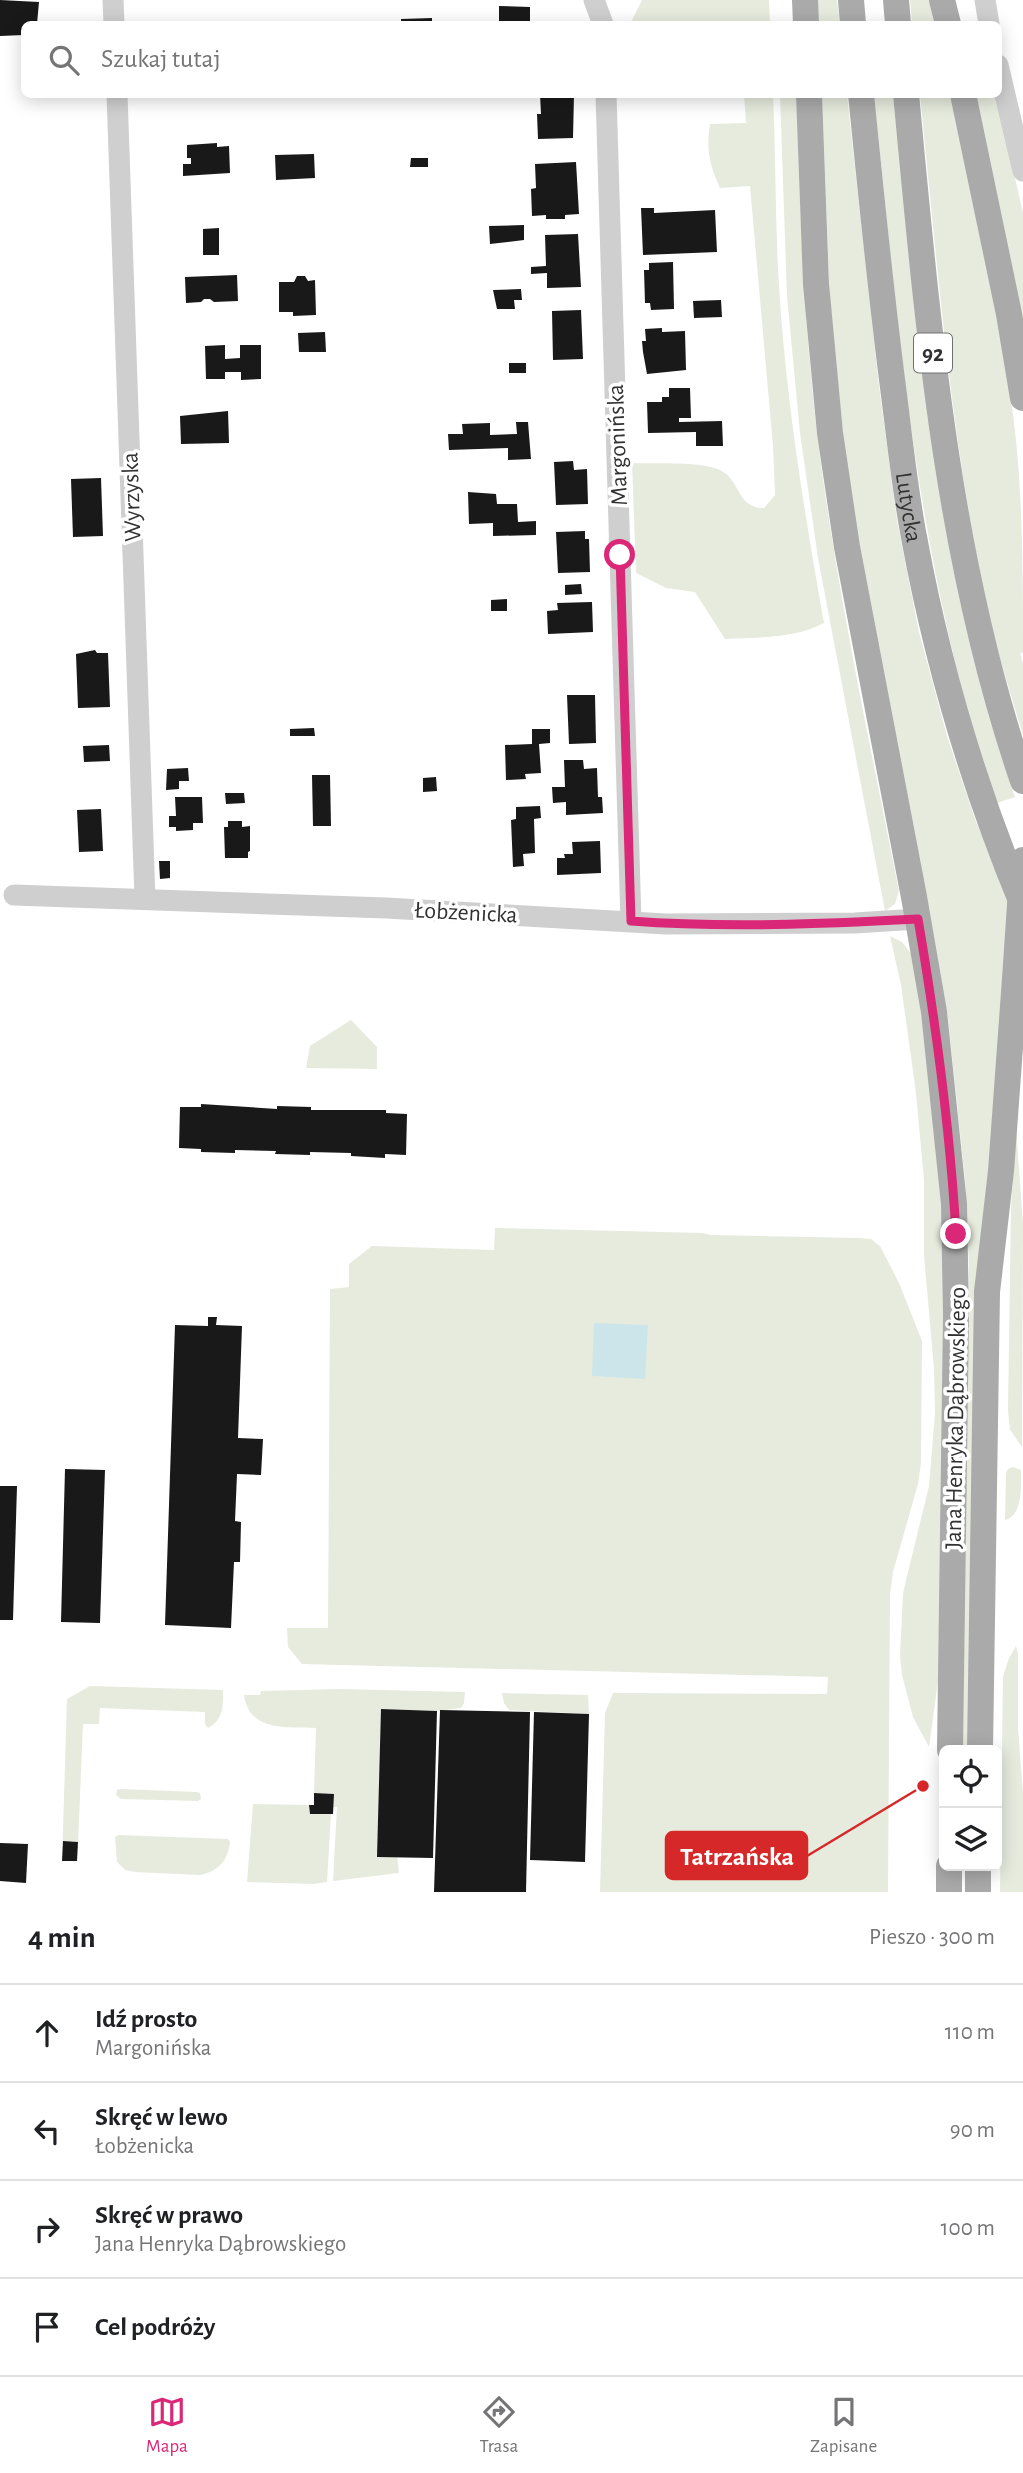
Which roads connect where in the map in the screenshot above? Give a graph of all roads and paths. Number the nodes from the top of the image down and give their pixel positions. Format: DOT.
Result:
graph roads {
  1 [pos="113,0"];
  2 [pos="593,0"];
  3 [pos="805,0"];
  4 [pos="850,0"];
  5 [pos="896,0"];
  6 [pos="942,0"];
  7 [pos="985,0"];
  8 [pos="114,21"];
  9 [pos="602,21"];
  10 [pos="806,21"];
  11 [pos="853,21"];
  12 [pos="898,21"];
  13 [pos="947,21"];
  14 [pos="988,21"];
  15 [pos="1002,74"];
  16 [pos="117,98"];
  17 [pos="606,98"];
  18 [pos="809,98"];
  19 [pos="861,98"];
  20 [pos="906,98"];
  21 [pos="964,98"];
  22 [pos="1017,122"];
  23 [pos="1023,171"];
  24 [pos="1023,398"];
  25 [pos="1023,781"];
  26 [pos="1023,860"];
  27 [pos="14,895"];
  28 [pos="145,899"];
  29 [pos="1023,906"];
  30 [pos="918,919"];
  31 [pos="631,921"];
  32 [pos="950,1745"];
  33 [pos="980,1745"];
  34 [pos="949,1871"];
  35 [pos="978,1871"];
  36 [pos="949,1892"];
  37 [pos="978,1892"];
  1 -- 8 [label="street"];
  2 -- 9 [label="street"];
  3 -- 10 [label="main road"];
  4 -- 11 [label="main road"];
  5 -- 12 [label="main road"];
  6 -- 13 [label="main road"];
  7 -- 14 [label="street"];
  15 -- 22 [label="street"];
  16 -- 28 [label="street, Wyrzyska"];
  17 -- 31 [label="street, Margonińska"];
  18 -- 30 [label="main road, Jana Henryka Dąbrowskiego"];
  19 -- 29 [label="main road, Lutycka / 92"];
  20 -- 25 [label="main road, Lutycka / 92"];
  21 -- 24 [label="main road"];
  22 -- 23 [label="street"];
  26 -- 33 [label="main road, Jana Henryka Dąbrowskiego, bridge"];
  27 -- 28 [label="street, Łobżenicka"];
  28 -- 31 [label="street, Łobżenicka"];
  30 -- 31 [label="street, Łobżenicka"];
  30 -- 32 [label="main road, Jana Henryka Dąbrowskiego"];
  34 -- 36 [label="main road"];
  35 -- 37 [label="main road"];
}
